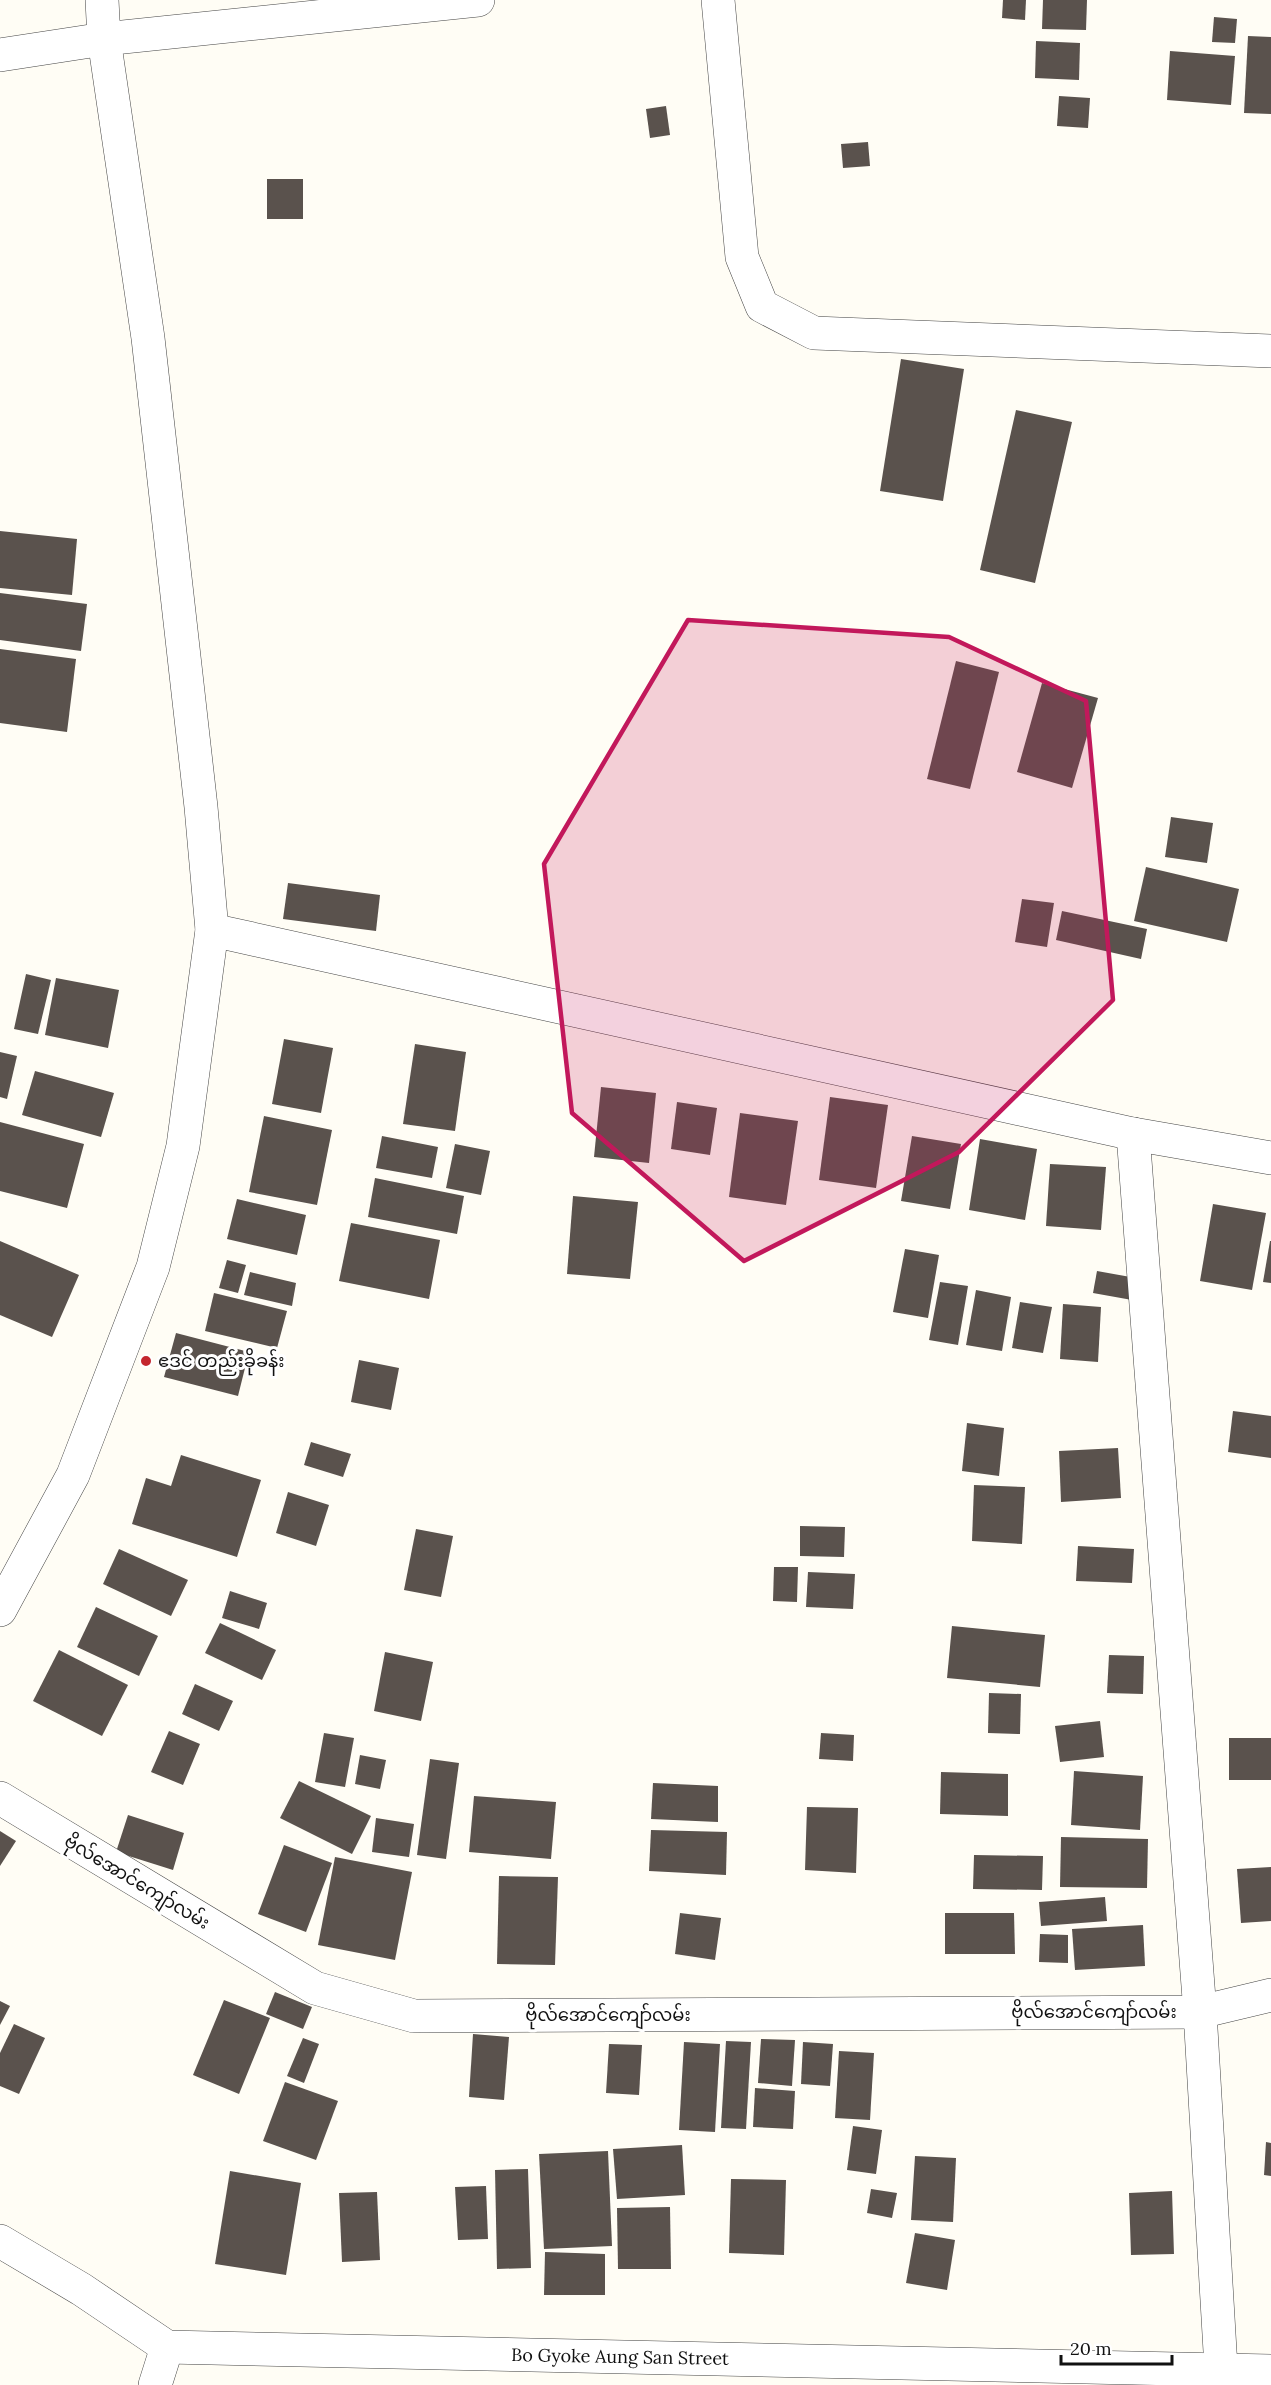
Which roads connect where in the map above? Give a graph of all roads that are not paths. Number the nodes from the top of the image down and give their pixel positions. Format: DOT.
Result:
graph roads {
  1 [pos="102,0"];
  2 [pos="478,0"];
  3 [pos="718,0"];
  4 [pos="104,39"];
  5 [pos="0,55"];
  6 [pos="1271,351"];
  7 [pos="212,930"];
  8 [pos="1133,1134"];
  9 [pos="1271,1158"];
  10 [pos="0,1610"];
  11 [pos="0,1798"];
  12 [pos="1271,1995"];
  13 [pos="1200,2012"];
  14 [pos="0,2241"];
  15 [pos="167,2347"];
  16 [pos="1271,2370"];
  17 [pos="1222,2377"];
  18 [pos="154,2385"];
  1 -- 4 [label="street"];
  2 -- 4 [label="street"];
  3 -- 6 [label="street"];
  4 -- 5 [label="street"];
  4 -- 7 [label="street"];
  7 -- 8 [label="street"];
  7 -- 10 [label="street"];
  8 -- 9 [label="street"];
  8 -- 13 [label="street"];
  11 -- 13 [label="street, ဗိုလ်အောင်ကျော်လမ်း"];
  12 -- 13 [label="street, ဗိုလ်အောင်ကျော်လမ်း"];
  13 -- 17 [label="street"];
  14 -- 15 [label="street"];
  15 -- 17 [label="street, Bo Gyoke Aung San Street"];
  15 -- 18 [label="street"];
  16 -- 17 [label="street, Bo Gyoke Aung San Street"];
}
